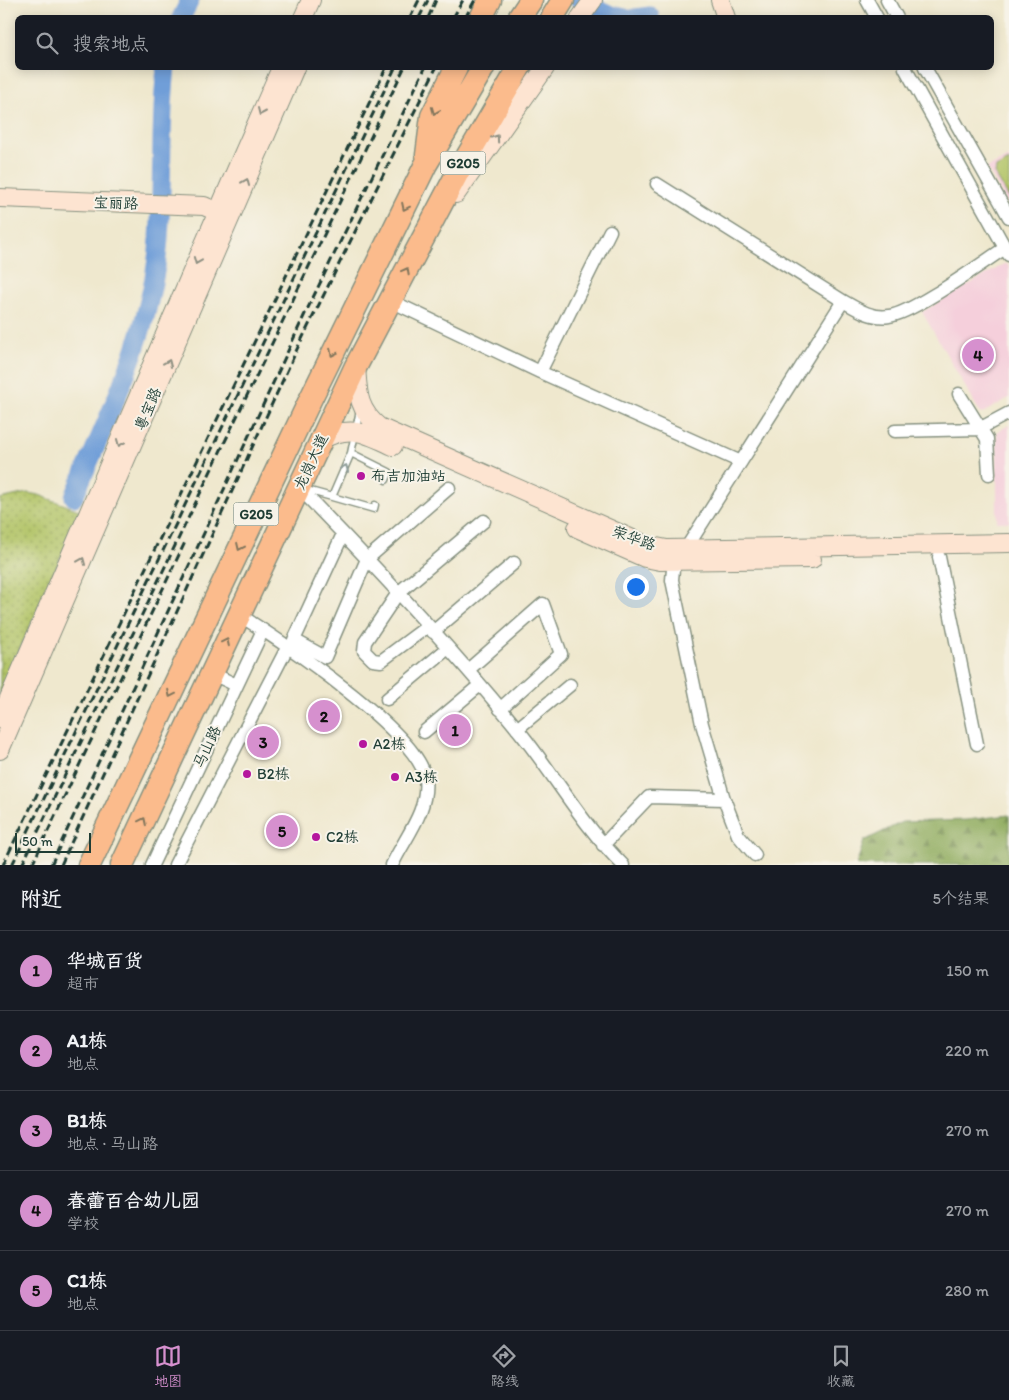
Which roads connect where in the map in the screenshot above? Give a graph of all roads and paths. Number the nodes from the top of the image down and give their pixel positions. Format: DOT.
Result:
graph roads {
  1 [pos="311,0"];
  2 [pos="324,0"];
  3 [pos="490,0"];
  4 [pos="531,0"];
  5 [pos="563,0"];
  6 [pos="593,0"];
  7 [pos="601,0"];
  8 [pos="720,0"];
  9 [pos="867,0"];
  10 [pos="887,0"];
  11 [pos="305,15"];
  12 [pos="318,15"];
  13 [pos="482,15"];
  14 [pos="521,15"];
  15 [pos="554,15"];
  16 [pos="582,15"];
  17 [pos="598,15"];
  18 [pos="725,15"];
  19 [pos="875,15"];
  20 [pos="895,15"];
  21 [pos="280,70"];
  22 [pos="294,70"];
  23 [pos="455,70"];
  24 [pos="482,70"];
  25 [pos="540,70"];
  26 [pos="906,70"];
  27 [pos="926,70"];
  28 [pos="521,78"];
  29 [pos="426,164"];
  30 [pos="657,184"];
  31 [pos="0,198"];
  32 [pos="224,214"];
  33 [pos="1009,217"];
  34 [pos="610,231"];
  35 [pos="1007,252"];
  36 [pos="391,301"];
  37 [pos="843,301"];
  38 [pos="356,366"];
  39 [pos="540,372"];
  40 [pos="959,394"];
  41 [pos="361,406"];
  42 [pos="1009,413"];
  43 [pos="979,429"];
  44 [pos="357,431"];
  45 [pos="895,431"];
  46 [pos="321,440"];
  47 [pos="351,453"];
  48 [pos="741,462"];
  49 [pos="989,474"];
  50 [pos="386,480"];
  51 [pos="299,488"];
  52 [pos="449,488"];
  53 [pos="332,497"];
  54 [pos="375,505"];
  55 [pos="484,521"];
  56 [pos="343,534"];
  57 [pos="1009,543"];
  58 [pos="1009,554"];
  59 [pos="682,555"];
  60 [pos="939,556"];
  61 [pos="367,559"];
  62 [pos="514,563"];
  63 [pos="398,593"];
  64 [pos="239,615"];
  65 [pos="430,629"];
  66 [pos="263,630"];
  67 [pos="288,646"];
  68 [pos="448,648"];
  69 [pos="468,670"];
  70 [pos="211,673"];
  71 [pos="480,685"];
  72 [pos="570,685"];
  73 [pos="236,686"];
  74 [pos="387,699"];
  75 [pos="500,709"];
  76 [pos="0,719"];
  77 [pos="517,729"];
  78 [pos="424,732"];
  79 [pos="977,744"];
  80 [pos="0,750"];
  81 [pos="724,799"];
  82 [pos="603,845"];
  83 [pos="755,854"];
  84 [pos="89,865"];
  85 [pos="122,865"];
  86 [pos="152,865"];
  87 [pos="174,865"];
  88 [pos="392,865"];
  89 [pos="623,865"];
  1 -- 11 [label="street"];
  2 -- 12 [label="street"];
  3 -- 13 [label="highway"];
  4 -- 14 [label="highway"];
  5 -- 15 [label="highway"];
  6 -- 16 [label="street"];
  7 -- 17 [label="street"];
  8 -- 18 [label="street"];
  9 -- 19 [label="street"];
  10 -- 20 [label="street"];
  21 -- 32 [label="street, 粤宝路, one-way"];
  32 -- 22 [label="street, 粤宝路, one-way"];
  23 -- 29 [label="highway, one-way"];
  24 -- 29 [label="highway, 龙岗大道 / G205"];
  25 -- 28 [label="street"];
  26 -- 35 [label="street"];
  27 -- 33 [label="street"];
  36 -- 28 [label="highway, 龙岗大道 / G205, one-way"];
  29 -- 84 [label="highway, 龙岗大道 / G205, one-way"];
  30 -- 37 [label="street"];
  31 -- 32 [label="street, 宝丽路"];
  32 -- 76 [label="street, 粤宝路, one-way"];
  80 -- 32 [label="street, 粤宝路, one-way"];
  34 -- 39 [label="street"];
  35 -- 37 [label="street"];
  36 -- 38 [label="highway, 龙岗大道 / G205"];
  36 -- 39 [label="street"];
  37 -- 48 [label="street"];
  38 -- 41 [label="street"];
  38 -- 46 [label="highway, 龙岗大道 / G205"];
  39 -- 48 [label="street"];
  40 -- 43 [label="street"];
  41 -- 44 [label="lane"];
  41 -- 59 [label="street, 荣华路"];
  42 -- 43 [label="street"];
  43 -- 45 [label="street"];
  43 -- 49 [label="street"];
  44 -- 46 [label="street, 荣华路"];
  44 -- 47 [label="lane"];
  44 -- 59 [label="street, 荣华路"];
  46 -- 51 [label="highway, 龙岗大道 / G205"];
  47 -- 50 [label="lane"];
  53 -- 47 [label="lane, one-way"];
  48 -- 59 [label="street"];
  51 -- 53 [label="lane"];
  51 -- 56 [label="street"];
  51 -- 64 [label="highway, 龙岗大道 / G205"];
  52 -- 61 [label="street"];
  53 -- 54 [label="lane"];
  55 -- 63 [label="street"];
  56 -- 61 [label="street"];
  56 -- 61 [label="street"];
  57 -- 59 [label="street, 荣华路"];
  58 -- 60 [label="street, 荣华路"];
  59 -- 60 [label="street, 荣华路"];
  59 -- 81 [label="street"];
  60 -- 79 [label="street"];
  61 -- 63 [label="street"];
  62 -- 65 [label="street"];
  63 -- 65 [label="street"];
  63 -- 65 [label="street"];
  64 -- 66 [label="street"];
  70 -- 64 [label="highway, 龙岗大道 / G205, one-way"];
  65 -- 68 [label="street"];
  66 -- 67 [label="street"];
  66 -- 73 [label="street, 马山路"];
  67 -- 87 [label="street"];
  67 -- 88 [label="street"];
  68 -- 69 [label="street"];
  68 -- 74 [label="street"];
  69 -- 71 [label="street"];
  69 -- 75 [label="street"];
  70 -- 73 [label="street"];
  85 -- 70 [label="highway, 龙岗大道 / G205, one-way"];
  71 -- 75 [label="street"];
  71 -- 78 [label="street"];
  72 -- 77 [label="street"];
  73 -- 86 [label="street, 马山路"];
  75 -- 77 [label="street"];
  77 -- 82 [label="street"];
  81 -- 82 [label="street"];
  81 -- 83 [label="street"];
  82 -- 89 [label="street"];
}
